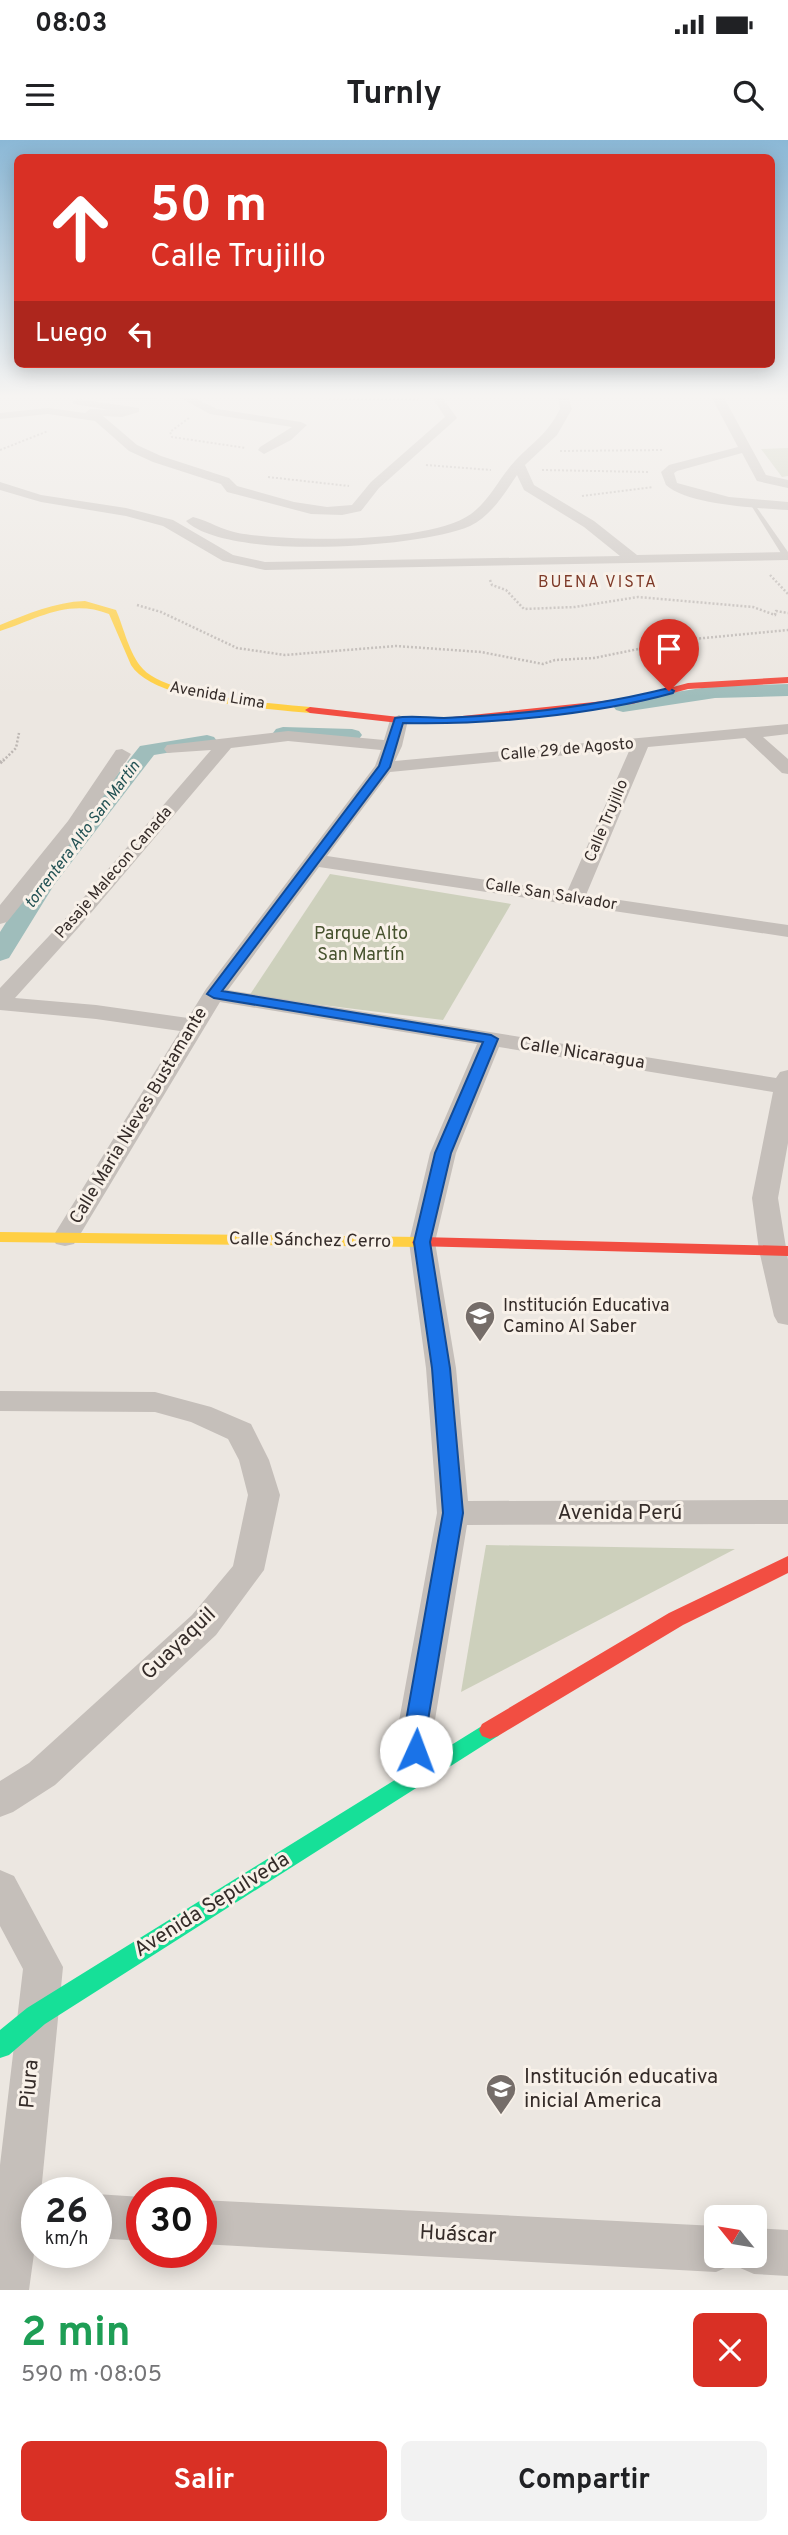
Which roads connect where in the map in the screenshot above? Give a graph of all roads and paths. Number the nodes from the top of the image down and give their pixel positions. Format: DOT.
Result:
graph roads {
  1 [pos="31,496"];
  2 [pos="259,496"];
  3 [pos="365,496"];
  4 [pos="494,496"];
  5 [pos="544,496"];
  6 [pos="570,496"];
  7 [pos="707,496"];
  8 [pos="550,500"];
  9 [pos="751,503"];
  10 [pos="788,506"];
  11 [pos="193,521"];
  12 [pos="788,556"];
  13 [pos="633,559"];
  14 [pos="467,564"];
  15 [pos="127,600"];
  16 [pos="788,613"];
  17 [pos="0,628"];
  18 [pos="788,630"];
  19 [pos="788,680"];
  20 [pos="399,720"];
  21 [pos="788,729"];
  22 [pos="19,733"];
  23 [pos="750,734"];
  24 [pos="226,743"];
  25 [pos="641,744"];
  26 [pos="393,746"];
  27 [pos="173,749"];
  28 [pos="122,754"];
  29 [pos="0,763"];
  30 [pos="384,767"];
  31 [pos="788,769"];
  32 [pos="314,860"];
  33 [pos="574,899"];
  34 [pos="0,918"];
  35 [pos="788,931"];
  36 [pos="214,994"];
  37 [pos="0,1002"];
  38 [pos="193,1026"];
  39 [pos="491,1039"];
  40 [pos="786,1082"];
  41 [pos="0,1237"];
  42 [pos="65,1238"];
  43 [pos="422,1242"];
  44 [pos="780,1250"];
  45 [pos="788,1316"];
  46 [pos="0,1401"];
  47 [pos="788,1512"];
  48 [pos="453,1513"];
  49 [pos="788,1564"];
  50 [pos="428,1768"];
  51 [pos="0,1801"];
  52 [pos="6,1900"];
  53 [pos="36,2016"];
  54 [pos="0,2046"];
  55 [pos="18,2212"];
  56 [pos="217,2223"];
  57 [pos="704,2248"];
  58 [pos="767,2252"];
  59 [pos="788,2253"];
  60 [pos="6,2290"];
  1 -- 14 [label="street"];
  2 -- 3 [label="street"];
  4 -- 11 [label="street"];
  5 -- 8 [label="street"];
  6 -- 8 [label="path"];
  7 -- 9 [label="street"];
  8 -- 13 [label="street"];
  9 -- 10 [label="street"];
  9 -- 12 [label="lane"];
  12 -- 13 [label="street"];
  13 -- 14 [label="street"];
  14 -- 16 [label="path"];
  15 -- 18 [label="path"];
  17 -- 20 [label="street, Avenida Lima"];
  19 -- 20 [label="street, Avenida Lima"];
  20 -- 26 [label="street"];
  21 -- 23 [label="street, Calle 29 de Agosto"];
  22 -- 29 [label="path"];
  23 -- 25 [label="street, Calle 29 de Agosto"];
  23 -- 31 [label="street"];
  24 -- 26 [label="street"];
  24 -- 27 [label="street"];
  24 -- 37 [label="street, Pasaje Malecon Canada"];
  25 -- 30 [label="street, Calle 29 de Agosto"];
  25 -- 33 [label="street, Calle Trujillo"];
  26 -- 30 [label="street"];
  28 -- 34 [label="street"];
  30 -- 32 [label="street, Calle Maria Nieves Bustamante"];
  32 -- 33 [label="street, Calle San Salvador"];
  32 -- 36 [label="street, Calle Maria Nieves Bustamante"];
  33 -- 35 [label="street, Calle San Salvador"];
  36 -- 38 [label="street, Calle Maria Nieves Bustamante"];
  36 -- 39 [label="street, Calle Nicaragua"];
  37 -- 38 [label="street"];
  38 -- 42 [label="street, Calle Maria Nieves Bustamante"];
  39 -- 40 [label="street, Calle Nicaragua"];
  39 -- 43 [label="street"];
  40 -- 44 [label="street"];
  41 -- 42 [label="street, Calle Sánchez Cerro"];
  42 -- 43 [label="street, Calle Sánchez Cerro"];
  43 -- 44 [label="street, Calle Sánchez Cerro"];
  43 -- 48 [label="street"];
  44 -- 45 [label="street"];
  46 -- 51 [label="street, Guayaquil"];
  47 -- 48 [label="street, Avenida Perú"];
  48 -- 50 [label="street"];
  49 -- 50 [label="street, Avenida Sepulveda"];
  50 -- 53 [label="street, Avenida Sepulveda"];
  52 -- 53 [label="street, Piura"];
  53 -- 54 [label="street, Avenida Sepulveda"];
  53 -- 55 [label="street, Piura"];
  55 -- 60 [label="street, Piura"];
  56 -- 57 [label="street, Huáscar"];
  58 -- 59 [label="street"];
}
